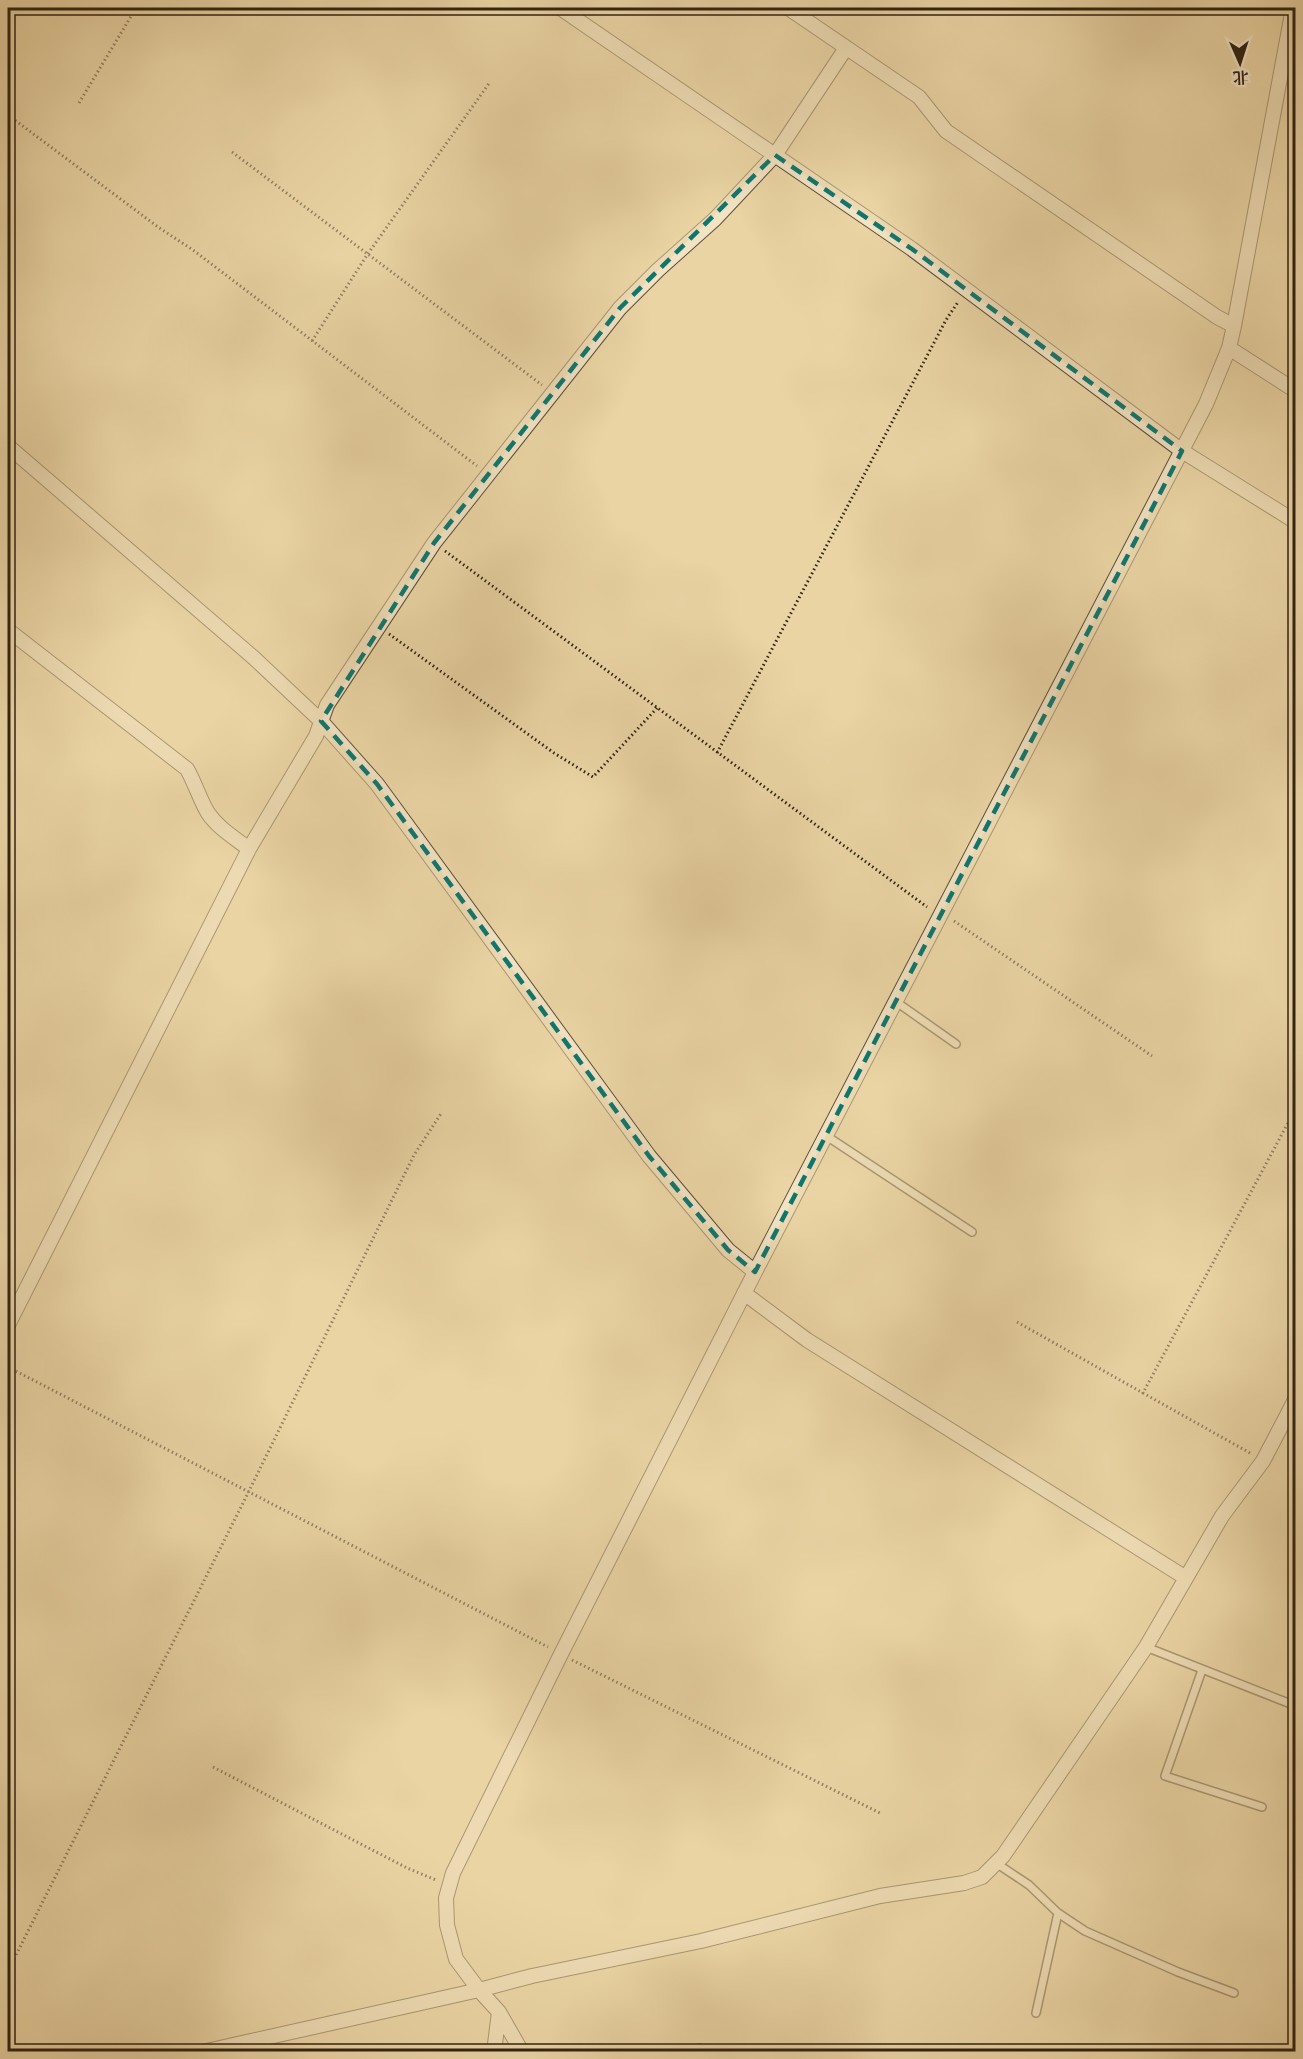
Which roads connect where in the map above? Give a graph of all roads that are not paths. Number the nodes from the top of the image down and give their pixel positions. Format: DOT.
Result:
graph roads {
  1 [pos="560,8"];
  2 [pos="788,8"];
  3 [pos="1293,8"];
  4 [pos="846,48"];
  5 [pos="777,152"];
  6 [pos="1234,326"];
  7 [pos="1229,348"];
  8 [pos="1296,391"];
  9 [pos="8,446"];
  10 [pos="1184,447"];
  11 [pos="1296,522"];
  12 [pos="8,630"];
  13 [pos="321,721"];
  14 [pos="249,849"];
  15 [pos="895,1001"];
  16 [pos="956,1044"];
  17 [pos="825,1135"];
  18 [pos="972,1232"];
  19 [pos="755,1272"];
  20 [pos="744,1293"];
  21 [pos="8,1325"];
  22 [pos="1296,1398"];
  23 [pos="1186,1578"];
  24 [pos="1146,1647"];
  25 [pos="1202,1670"];
  26 [pos="1296,1706"];
  27 [pos="1262,1807"];
  28 [pos="996,1863"];
  29 [pos="1058,1913"];
  30 [pos="479,1990"];
  31 [pos="1234,1993"];
  32 [pos="499,2012"];
  33 [pos="1035,2013"];
  34 [pos="202,2052"];
  35 [pos="494,2052"];
  36 [pos="522,2052"];
  1 -- 5 [label="street"];
  2 -- 4 [label="street"];
  3 -- 6 [label="street"];
  4 -- 5 [label="street"];
  4 -- 6 [label="street"];
  5 -- 10 [label="street"];
  5 -- 13 [label="street"];
  6 -- 7 [label="street"];
  7 -- 8 [label="street"];
  7 -- 10 [label="street"];
  9 -- 13 [label="street"];
  10 -- 11 [label="street"];
  10 -- 15 [label="street"];
  12 -- 14 [label="street"];
  13 -- 14 [label="street"];
  13 -- 19 [label="street"];
  14 -- 21 [label="street"];
  15 -- 16 [label="lane"];
  15 -- 17 [label="street"];
  17 -- 18 [label="lane"];
  17 -- 19 [label="street"];
  19 -- 20 [label="street"];
  20 -- 23 [label="street"];
  20 -- 30 [label="street"];
  22 -- 23 [label="street"];
  23 -- 24 [label="street"];
  24 -- 25 [label="lane"];
  24 -- 28 [label="street"];
  25 -- 26 [label="lane"];
  25 -- 27 [label="lane"];
  28 -- 29 [label="lane"];
  28 -- 30 [label="street"];
  29 -- 31 [label="lane"];
  29 -- 33 [label="lane"];
  30 -- 32 [label="street"];
  30 -- 34 [label="street"];
  32 -- 35 [label="street"];
  32 -- 36 [label="street"];
}
